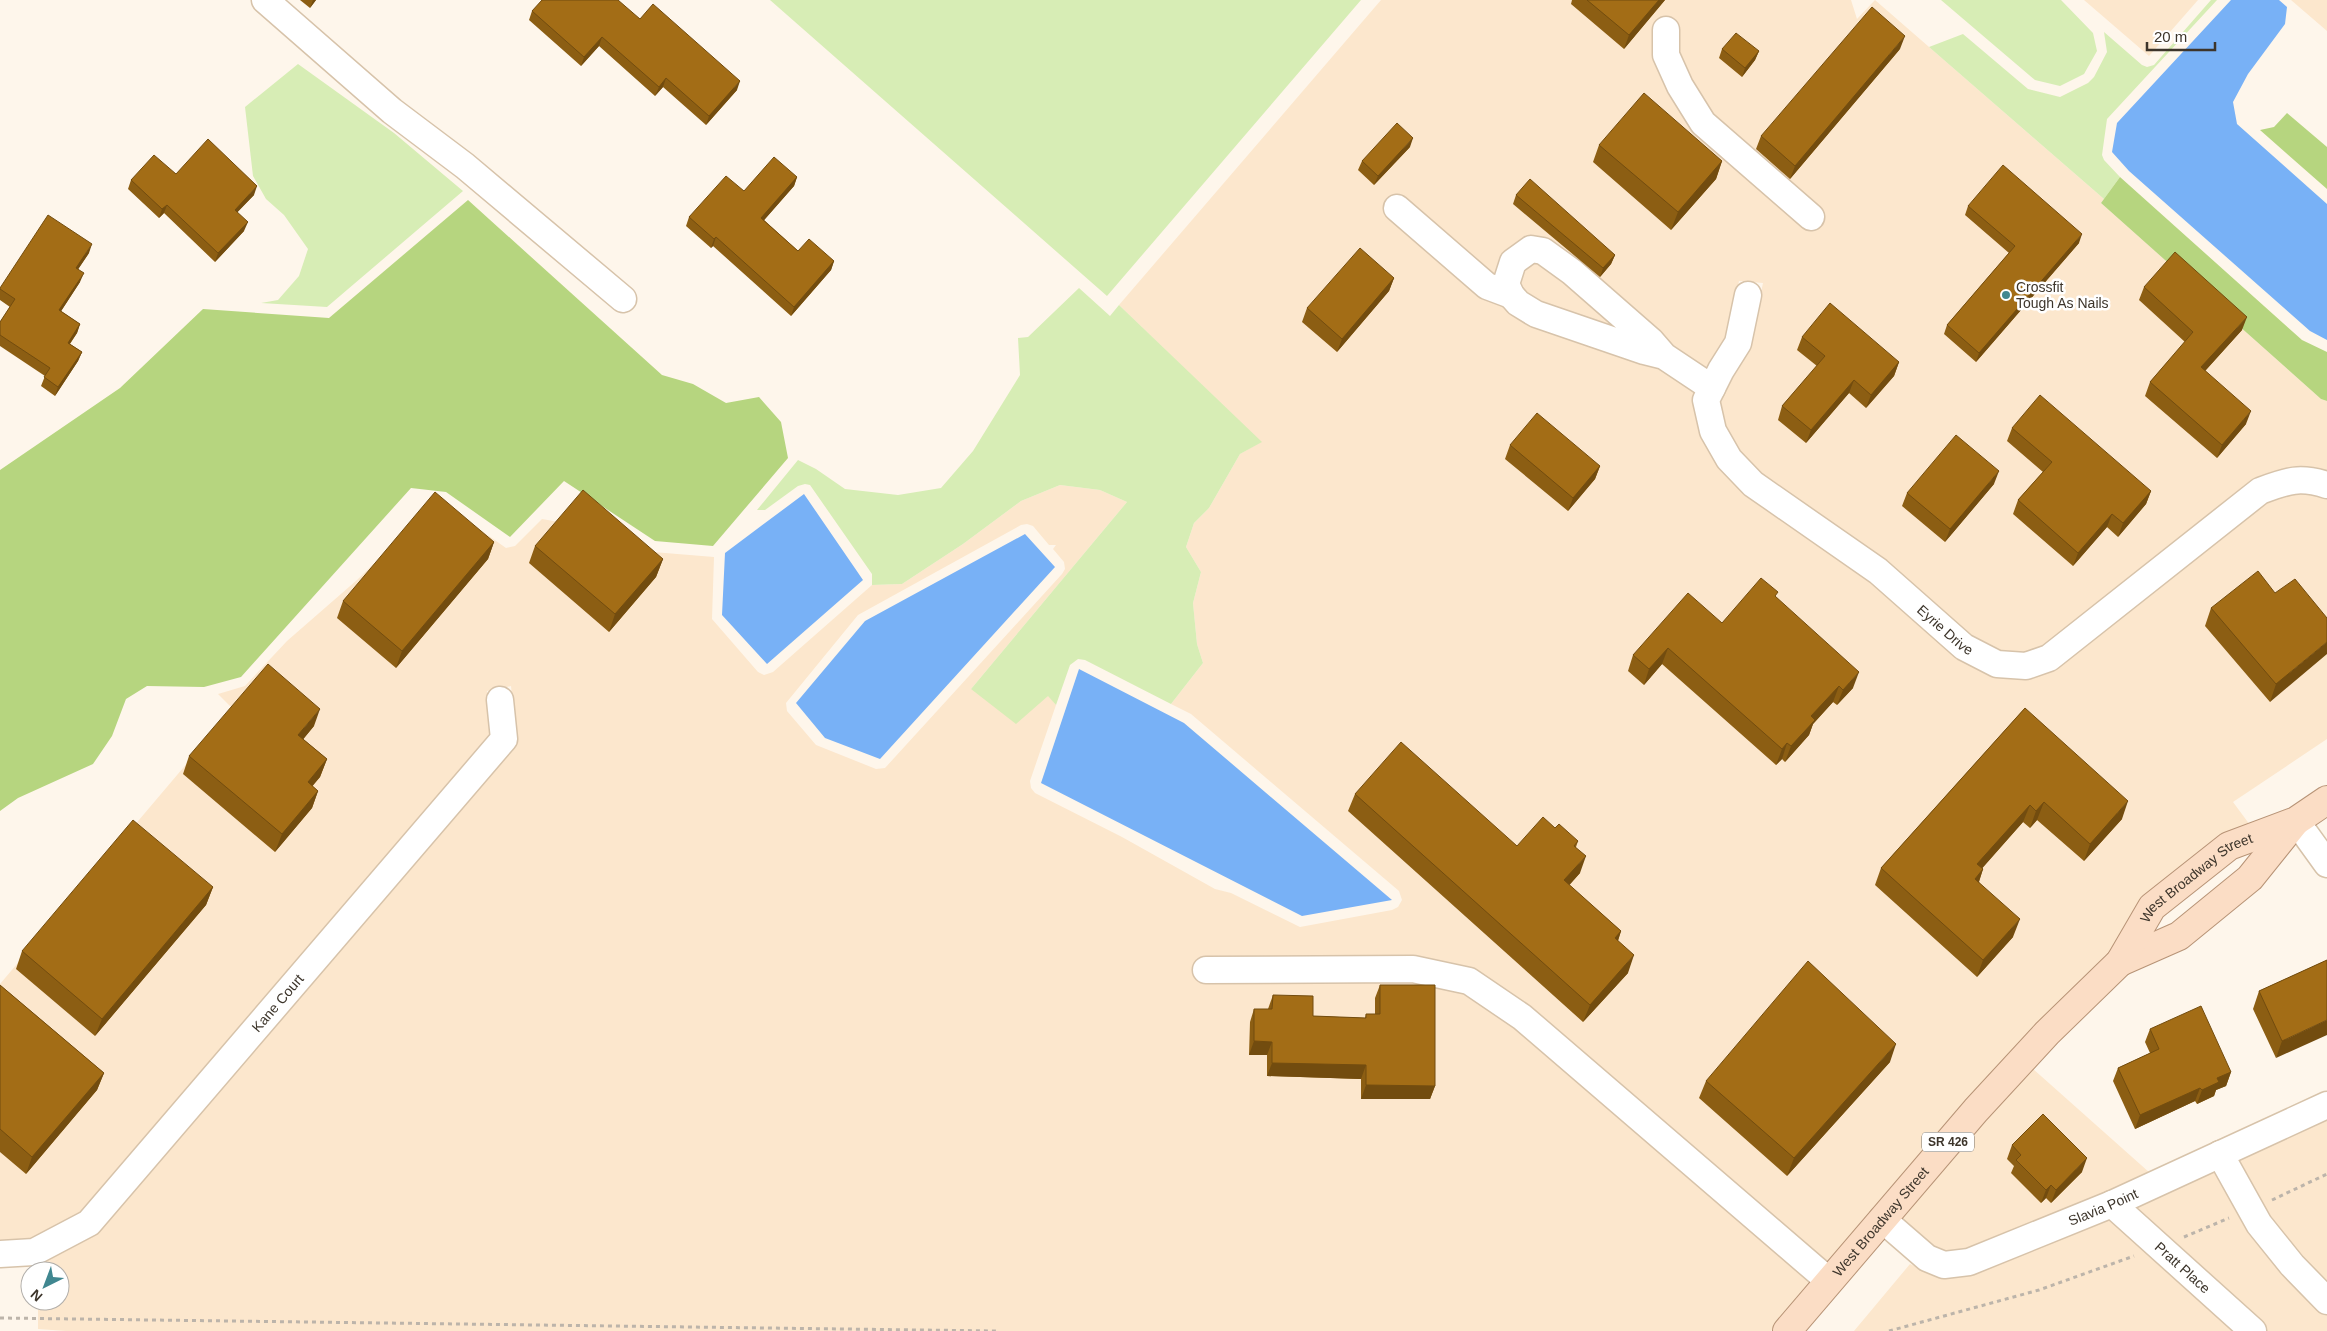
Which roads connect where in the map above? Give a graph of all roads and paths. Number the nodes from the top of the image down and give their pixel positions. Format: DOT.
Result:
graph roads {
  1 [pos="265,0"];
  2 [pos="1666,30"];
  3 [pos="1397,208"];
  4 [pos="1811,217"];
  5 [pos="1748,294"];
  6 [pos="1511,295"];
  7 [pos="623,299"];
  8 [pos="1664,356"];
  9 [pos="1712,388"];
  10 [pos="2327,485"];
  11 [pos="500,700"];
  12 [pos="2327,800"];
  13 [pos="2296,821"];
  14 [pos="2327,864"];
  15 [pos="2120,962"];
  16 [pos="1206,970"];
  17 [pos="2327,1105"];
  18 [pos="2220,1154"];
  19 [pos="2327,1174"];
  20 [pos="2112,1204"];
  21 [pos="2250,1210"];
  22 [pos="1882,1219"];
  23 [pos="2160,1247"];
  24 [pos="0,1254"];
  25 [pos="1829,1281"];
  26 [pos="2327,1301"];
  27 [pos="0,1318"];
  28 [pos="997,1331"];
  29 [pos="1787,1331"];
  30 [pos="1889,1331"];
  31 [pos="2253,1331"];
  1 -- 7 [label="street"];
  2 -- 4 [label="street"];
  3 -- 6 [label="street"];
  5 -- 9 [label="street, Eyrie Drive"];
  6 -- 8 [label="street"];
  6 -- 8 [label="street"];
  8 -- 9 [label="street"];
  9 -- 10 [label="street, Eyrie Drive"];
  11 -- 24 [label="street, Kane Court"];
  12 -- 13 [label="main road, West Broadway Street / SR 426"];
  13 -- 14 [label="street"];
  13 -- 15 [label="main road, West Broadway Street / SR 426"];
  13 -- 15 [label="main road, West Broadway Street / SR 426"];
  15 -- 22 [label="main road, West Broadway Street / SR 426"];
  16 -- 25 [label="street"];
  17 -- 18 [label="street, Slavia Point"];
  18 -- 20 [label="street, Slavia Point"];
  18 -- 21 [label="street"];
  19 -- 21 [label="path"];
  20 -- 22 [label="street, Slavia Point"];
  20 -- 23 [label="street, Pratt Place"];
  21 -- 23 [label="path"];
  21 -- 26 [label="street"];
  22 -- 25 [label="main road, West Broadway Street / SR 426"];
  23 -- 30 [label="path"];
  23 -- 31 [label="street, Pratt Place"];
  25 -- 29 [label="main road, West Broadway Street / SR 426"];
  27 -- 28 [label="path"];
}
